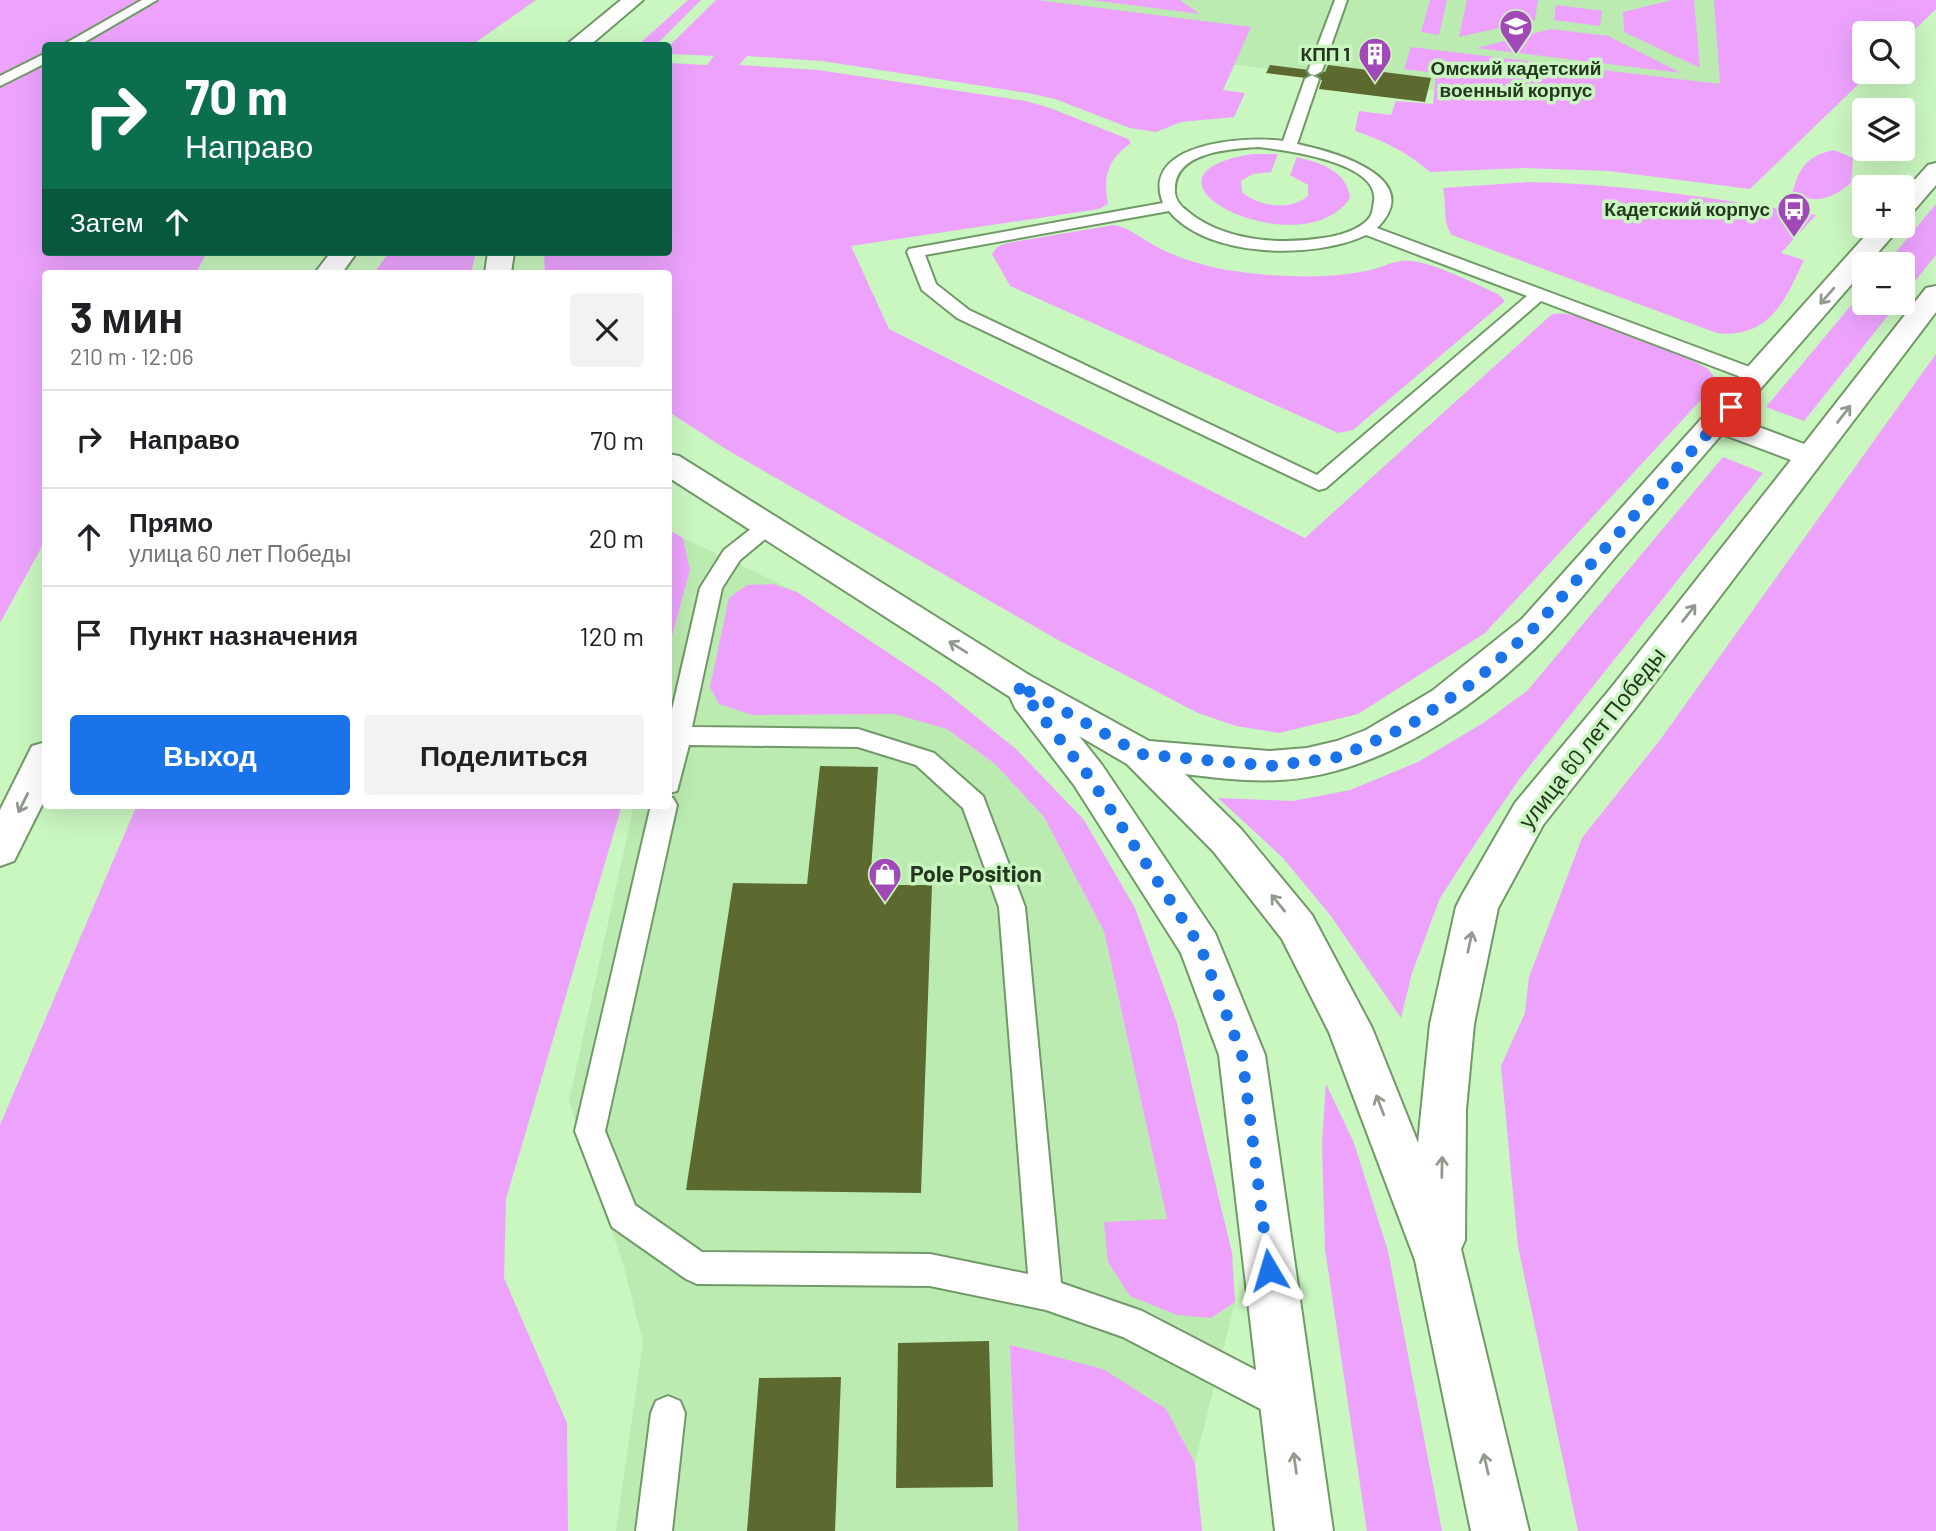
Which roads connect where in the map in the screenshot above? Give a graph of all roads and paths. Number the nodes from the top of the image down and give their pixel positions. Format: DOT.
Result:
graph roads {
  1 [pos="151,0"];
  2 [pos="633,0"];
  3 [pos="1341,0"];
  4 [pos="606,23"];
  5 [pos="73,42"];
  6 [pos="580,42"];
  7 [pos="594,42"];
  8 [pos="42,59"];
  9 [pos="0,82"];
  10 [pos="1289,145"];
  11 [pos="1936,170"];
  12 [pos="1915,194"];
  13 [pos="1172,206"];
  14 [pos="1365,229"];
  15 [pos="1877,238"];
  16 [pos="341,256"];
  17 [pos="330,270"];
  18 [pos="1539,294"];
  19 [pos="1936,295"];
  20 [pos="1756,376"];
  21 [pos="1718,422"];
  22 [pos="1810,457"];
  23 [pos="672,466"];
  24 [pos="672,490"];
  25 [pos="734,505"];
  26 [pos="768,526"];
  27 [pos="1016,684"];
  28 [pos="679,736"];
  29 [pos="1141,754"];
  30 [pos="42,764"];
  31 [pos="672,767"];
  32 [pos="663,809"];
  33 [pos="0,850"];
  34 [pos="1440,1260"];
  35 [pos="1046,1294"];
  36 [pos="1287,1404"];
  37 [pos="668,1413"];
  38 [pos="654,1531"];
  39 [pos="1304,1531"];
  40 [pos="1500,1531"];
  1 -- 5 [label="lane"];
  2 -- 4 [label="main road"];
  3 -- 10 [label="lane"];
  4 -- 6 [label="main road"];
  4 -- 7 [label="main road"];
  8 -- 9 [label="lane"];
  10 -- 13 [label="lane"];
  10 -- 14 [label="lane"];
  11 -- 12 [label="main road"];
  13 -- 14 [label="lane"];
  13 -- 18 [label="lane"];
  14 -- 18 [label="lane"];
  15 -- 20 [label="main road, one-way"];
  16 -- 17 [label="main road"];
  18 -- 20 [label="lane"];
  22 -- 19 [label="main road, улица 60 лет Победы, one-way"];
  20 -- 21 [label="main road"];
  21 -- 22 [label="main road"];
  21 -- 29 [label="main road"];
  34 -- 22 [label="main road, улица 60 лет Победы, one-way"];
  23 -- 25 [label="main road"];
  24 -- 25 [label="main road"];
  25 -- 26 [label="main road"];
  27 -- 26 [label="main road, one-way"];
  26 -- 28 [label="lane"];
  27 -- 29 [label="main road"];
  27 -- 36 [label="main road"];
  28 -- 31 [label="lane"];
  28 -- 35 [label="lane"];
  34 -- 29 [label="main road, one-way"];
  30 -- 33 [label="main road, one-way"];
  32 -- 35 [label="lane"];
  40 -- 34 [label="main road, one-way"];
  35 -- 36 [label="lane"];
  39 -- 36 [label="main road, one-way"];
  37 -- 38 [label="lane"];
}
